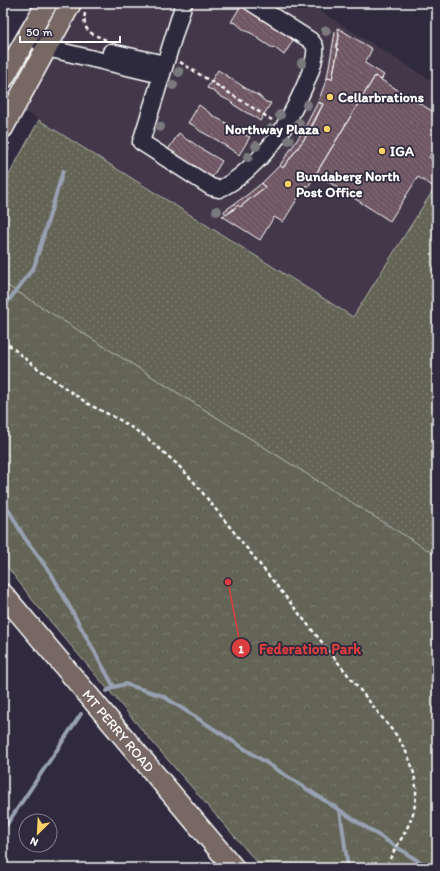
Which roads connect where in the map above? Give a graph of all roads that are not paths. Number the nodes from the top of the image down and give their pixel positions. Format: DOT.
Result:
graph roads {
  1 [pos="48,3"];
  2 [pos="184,3"];
  3 [pos="252,3"];
  4 [pos="78,7"];
  5 [pos="30,35"];
  6 [pos="50,43"];
  7 [pos="165,63"];
  8 [pos="3,79"];
  9 [pos="6,136"];
  10 [pos="3,594"];
  11 [pos="234,868"];
  1 -- 5 [label="main road"];
  2 -- 7 [label="lane"];
  3 -- 7 [label="lane"];
  4 -- 6 [label="main road"];
  5 -- 6 [label="lane"];
  5 -- 8 [label="main road"];
  6 -- 7 [label="lane"];
  6 -- 9 [label="main road"];
  10 -- 11 [label="main road, MT PERRY ROAD"];
}
